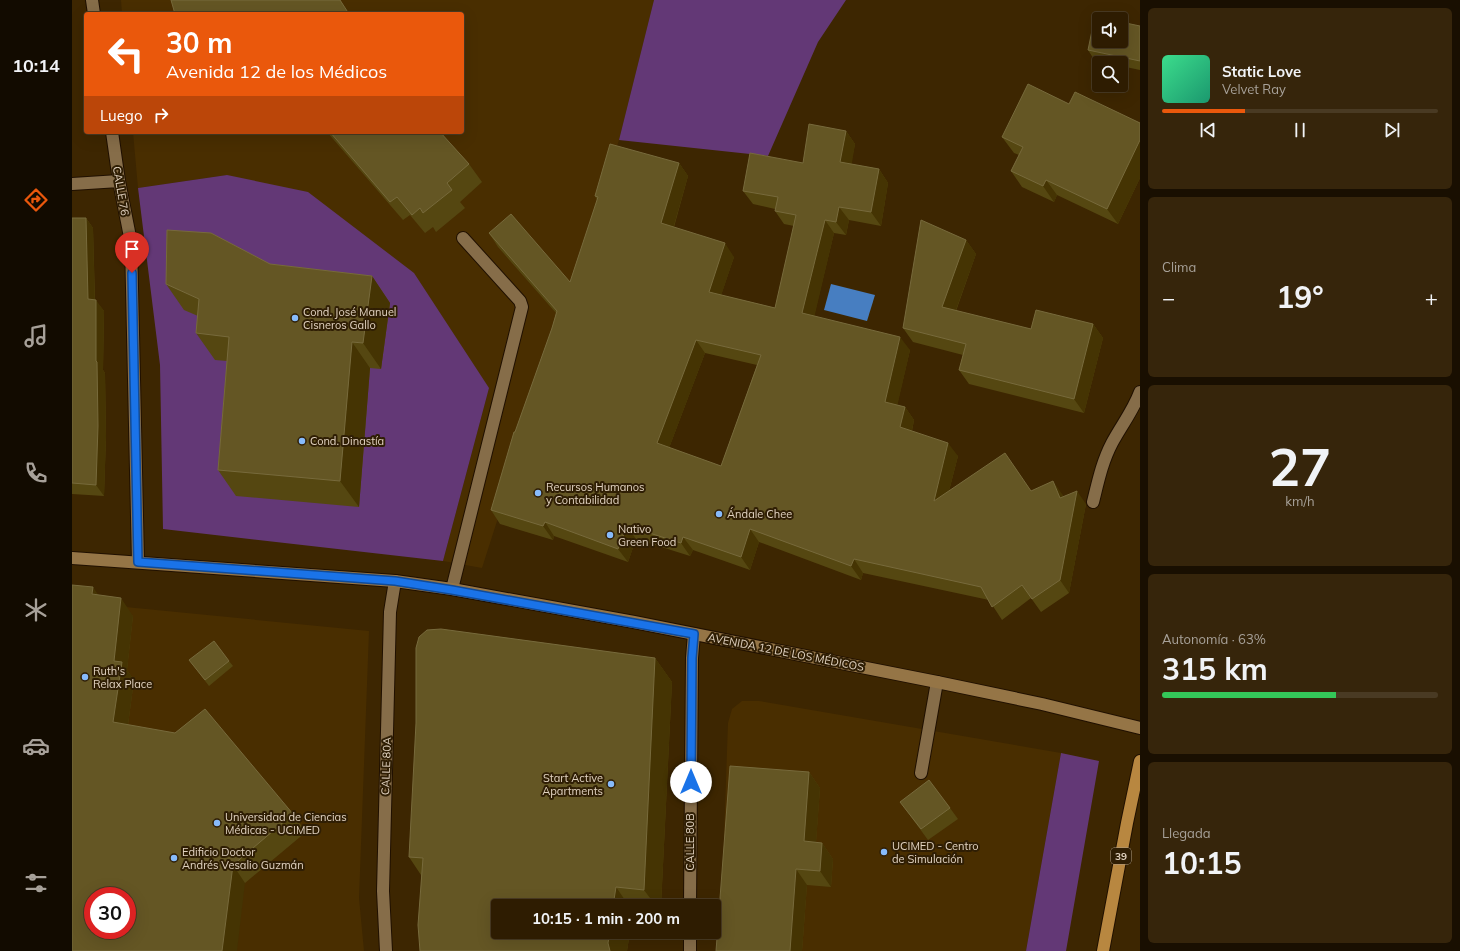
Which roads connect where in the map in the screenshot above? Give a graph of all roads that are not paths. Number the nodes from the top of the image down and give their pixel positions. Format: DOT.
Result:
graph roads {
  1 [pos="92,0"];
  2 [pos="94,12"];
  3 [pos="112,134"];
  4 [pos="119,181"];
  5 [pos="72,184"];
  6 [pos="463,238"];
  7 [pos="1140,392"];
  8 [pos="1093,502"];
  9 [pos="72,558"];
  10 [pos="138,562"];
  11 [pos="395,581"];
  12 [pos="452,590"];
  13 [pos="694,634"];
  14 [pos="937,682"];
  15 [pos="1140,728"];
  16 [pos="1140,761"];
  17 [pos="921,773"];
  18 [pos="690,899"];
  19 [pos="690,939"];
  20 [pos="386,951"];
  21 [pos="690,951"];
  22 [pos="1103,951"];
  1 -- 2 [label="street"];
  3 -- 4 [label="street, CALLE 76"];
  4 -- 5 [label="street"];
  4 -- 10 [label="street, CALLE 76"];
  6 -- 12 [label="street"];
  7 -- 8 [label="street"];
  9 -- 10 [label="main road, AVENIDA 12 DE LOS MÉDICOS"];
  10 -- 11 [label="main road, AVENIDA 12 DE LOS MÉDICOS"];
  11 -- 12 [label="main road, AVENIDA 12 DE LOS MÉDICOS"];
  11 -- 20 [label="street, CALLE 80A"];
  12 -- 13 [label="main road, AVENIDA 12 DE LOS MÉDICOS"];
  13 -- 14 [label="main road, AVENIDA 12 DE LOS MÉDICOS"];
  13 -- 18 [label="street, CALLE 80B"];
  14 -- 15 [label="main road, AVENIDA 12 DE LOS MÉDICOS"];
  14 -- 17 [label="street"];
  16 -- 22 [label="highway, 39"];
  19 -- 21 [label="street"];
}
